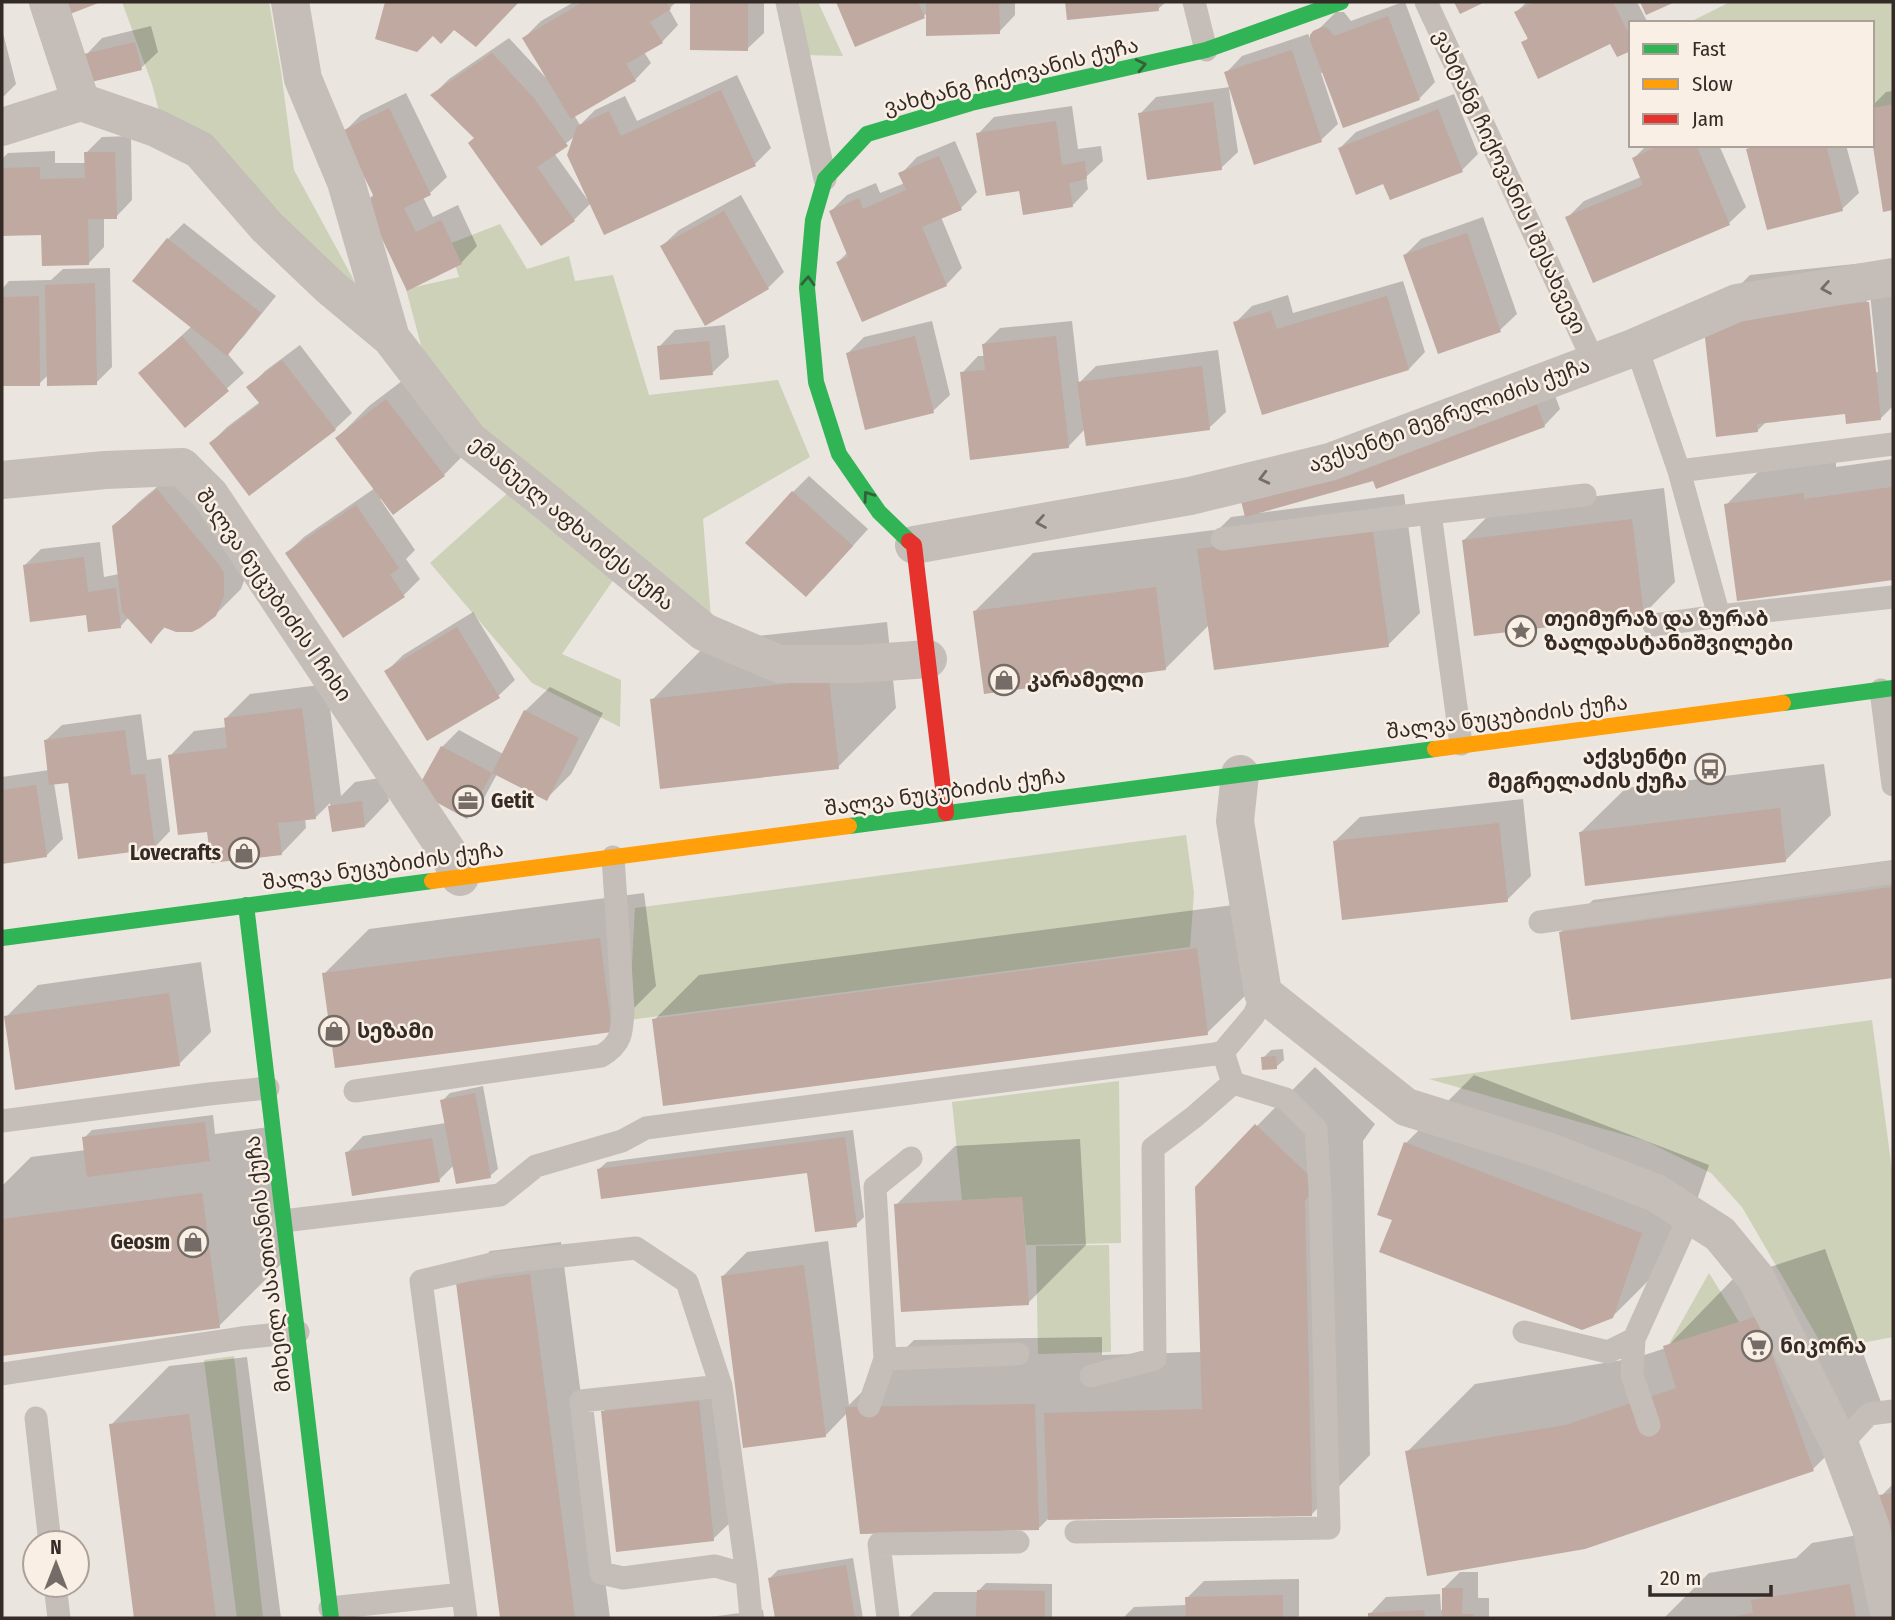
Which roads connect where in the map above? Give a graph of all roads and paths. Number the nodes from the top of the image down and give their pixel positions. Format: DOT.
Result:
graph roads {
  1 [pos="48,2"];
  2 [pos="290,2"];
  3 [pos="787,2"];
  4 [pos="1195,2"];
  5 [pos="1341,2"];
  6 [pos="1426,2"];
  7 [pos="1206,50"];
  8 [pos="81,102"];
  9 [pos="2,127"];
  10 [pos="825,178"];
  11 [pos="1893,277"];
  12 [pos="391,338"];
  13 [pos="1633,348"];
  14 [pos="1594,362"];
  15 [pos="1893,444"];
  16 [pos="1679,471"];
  17 [pos="2,480"];
  18 [pos="1585,495"];
  19 [pos="1430,513"];
  20 [pos="1222,539"];
  21 [pos="915,545"];
  22 [pos="1893,597"];
  23 [pos="1719,615"];
  24 [pos="1654,625"];
  25 [pos="929,659"];
  26 [pos="1887,689"];
  27 [pos="1461,744"];
  28 [pos="1240,774"];
  29 [pos="1893,785"];
  30 [pos="946,813"];
  31 [pos="613,857"];
  32 [pos="1893,872"];
  33 [pos="460,877"];
  34 [pos="246,905"];
  35 [pos="1540,922"];
  36 [pos="2,938"];
  37 [pos="1263,993"];
  38 [pos="1223,1052"];
  39 [pos="1233,1083"];
  40 [pos="268,1088"];
  41 [pos="355,1091"];
  42 [pos="2,1121"];
  43 [pos="911,1158"];
  44 [pos="1690,1215"];
  45 [pos="283,1221"];
  46 [pos="298,1332"];
  47 [pos="1524,1332"];
  48 [pos="1634,1339"];
  49 [pos="1018,1354"];
  50 [pos="885,1359"];
  51 [pos="2,1374"];
  52 [pos="1091,1376"];
  53 [pos="721,1386"];
  54 [pos="869,1406"];
  55 [pos="1893,1410"];
  56 [pos="36,1418"];
  57 [pos="1649,1425"];
  58 [pos="1840,1445"];
  59 [pos="48,1529"];
  60 [pos="1076,1532"];
  61 [pos="1018,1542"];
  62 [pos="747,1575"];
  63 [pos="463,1594"];
  64 [pos="57,1599"];
  65 [pos="330,1613"];
  66 [pos="59,1618"];
  67 [pos="466,1618"];
  68 [pos="751,1618"];
  69 [pos="888,1618"];
  70 [pos="1890,1618"];
  1 -- 8 [label="street"];
  2 -- 12 [label="street, ემანუელ აფხაიძეს ქუჩა"];
  3 -- 10 [label="lane"];
  4 -- 7 [label="lane"];
  5 -- 7 [label="main road, ვახტანგ ჩიქოვანის ქუჩა"];
  6 -- 14 [label="lane, ვახტანგ ჩიქოვანის I შესახვევი"];
  10 -- 7 [label="main road, ვახტანგ ჩიქოვანის ქუჩა, one-way"];
  8 -- 9 [label="street"];
  8 -- 12 [label="street"];
  21 -- 10 [label="main road, ვახტანგ ჩიქოვანის ქუჩა, one-way"];
  11 -- 13 [label="street, ავქსენტი მეგრელიძის ქუჩა, one-way"];
  12 -- 25 [label="street, ემანუელ აფხაიძეს ქუჩა"];
  13 -- 14 [label="street, ავქსენტი მეგრელიძის ქუჩა"];
  13 -- 16 [label="lane"];
  14 -- 21 [label="street, ავქსენტი მეგრელიძის ქუჩა, one-way"];
  15 -- 16 [label="lane"];
  16 -- 23 [label="lane"];
  17 -- 33 [label="street, შალვა ნუცუბიძის I ჩიხი"];
  18 -- 19 [label="lane"];
  19 -- 20 [label="lane"];
  19 -- 27 [label="lane"];
  21 -- 25 [label="main road"];
  22 -- 23 [label="lane"];
  23 -- 24 [label="lane"];
  25 -- 30 [label="main road"];
  26 -- 27 [label="main road, შალვა ნუცუბიძის ქუჩა"];
  26 -- 29 [label="lane"];
  27 -- 28 [label="main road, შალვა ნუცუბიძის ქუჩა"];
  28 -- 30 [label="main road, შალვა ნუცუბიძის ქუჩა"];
  28 -- 37 [label="street"];
  30 -- 31 [label="main road, შალვა ნუცუბიძის ქუჩა"];
  31 -- 33 [label="main road, შალვა ნუცუბიძის ქუჩა"];
  31 -- 41 [label="lane"];
  32 -- 35 [label="lane"];
  33 -- 34 [label="main road, შალვა ნუცუბიძის ქუჩა"];
  34 -- 36 [label="main road, შალვა ნუცუბიძის ქუჩა"];
  34 -- 40 [label="main road, მიხეილ ასათიანის ქუჩა"];
  37 -- 38 [label="lane"];
  37 -- 44 [label="street"];
  38 -- 39 [label="lane"];
  38 -- 45 [label="lane"];
  39 -- 52 [label="lane"];
  39 -- 60 [label="lane"];
  40 -- 42 [label="lane"];
  40 -- 45 [label="main road, მიხეილ ასათიანის ქუჩა"];
  43 -- 50 [label="lane"];
  44 -- 48 [label="lane"];
  44 -- 58 [label="street"];
  45 -- 46 [label="main road, მიხეილ ასათიანის ქუჩა"];
  46 -- 51 [label="lane"];
  46 -- 65 [label="main road, მიხეილ ასათიანის ქუჩა"];
  47 -- 48 [label="lane"];
  48 -- 57 [label="lane"];
  49 -- 50 [label="lane"];
  50 -- 54 [label="lane"];
  53 -- 62 [label="lane"];
  53 -- 62 [label="lane"];
  53 -- 63 [label="lane"];
  55 -- 58 [label="lane"];
  56 -- 59 [label="lane"];
  58 -- 70 [label="street"];
  61 -- 69 [label="lane"];
  62 -- 68 [label="lane"];
  63 -- 65 [label="lane"];
  63 -- 67 [label="lane"];
  64 -- 66 [label="lane"];
}
